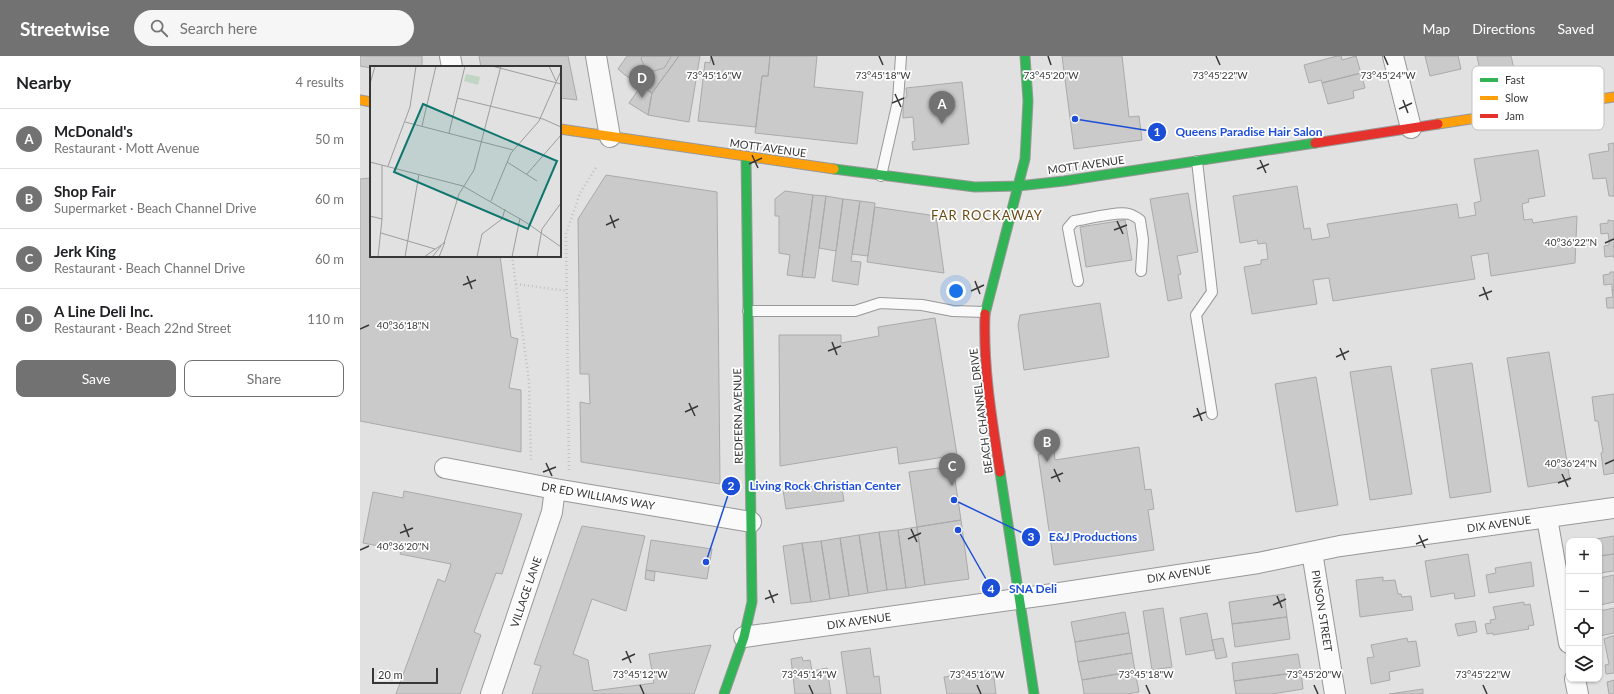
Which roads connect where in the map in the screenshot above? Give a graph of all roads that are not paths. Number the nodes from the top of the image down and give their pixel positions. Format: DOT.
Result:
graph roads {
  1 [pos="450,56"];
  2 [pos="596,56"];
  3 [pos="901,56"];
  4 [pos="1025,56"];
  5 [pos="1393,56"];
  6 [pos="452,66"];
  7 [pos="1614,97"];
  8 [pos="1604,99"];
  9 [pos="360,100"];
  10 [pos="370,102"];
  11 [pos="1472,119"];
  12 [pos="1411,128"];
  13 [pos="561,129"];
  14 [pos="610,137"];
  15 [pos="746,157"];
  16 [pos="1197,161"];
  17 [pos="881,176"];
  18 [pos="1018,186"];
  19 [pos="1141,271"];
  20 [pos="1078,281"];
  21 [pos="748,311"];
  22 [pos="985,312"];
  23 [pos="1212,414"];
  24 [pos="445,468"];
  25 [pos="555,489"];
  26 [pos="1614,508"];
  27 [pos="1547,518"];
  28 [pos="751,522"];
  29 [pos="1312,552"];
  30 [pos="1019,598"];
  31 [pos="1566,626"];
  32 [pos="744,637"];
  33 [pos="1576,682"];
  34 [pos="491,694"];
  35 [pos="724,694"];
  36 [pos="1034,694"];
  37 [pos="1335,694"];
  38 [pos="1578,694"];
  1 -- 6 [label="street"];
  2 -- 14 [label="street"];
  3 -- 17 [label="lane"];
  4 -- 18 [label="street, BEACH CHANNEL DRIVE"];
  5 -- 12 [label="street"];
  7 -- 8 [label="street, MOTT AVENUE"];
  9 -- 10 [label="street"];
  11 -- 12 [label="street, MOTT AVENUE"];
  12 -- 16 [label="street, MOTT AVENUE"];
  13 -- 14 [label="street, MOTT AVENUE"];
  14 -- 15 [label="street, MOTT AVENUE"];
  15 -- 17 [label="street, MOTT AVENUE"];
  15 -- 21 [label="street, REDFERN AVENUE"];
  16 -- 18 [label="street, MOTT AVENUE"];
  16 -- 23 [label="lane"];
  17 -- 18 [label="street, MOTT AVENUE"];
  18 -- 22 [label="street, BEACH CHANNEL DRIVE"];
  19 -- 20 [label="lane"];
  21 -- 22 [label="lane"];
  21 -- 28 [label="street, REDFERN AVENUE"];
  22 -- 30 [label="street, BEACH CHANNEL DRIVE"];
  24 -- 25 [label="street, DR ED WILLIAMS WAY"];
  25 -- 28 [label="street, DR ED WILLIAMS WAY"];
  25 -- 34 [label="street, VILLAGE LANE"];
  26 -- 27 [label="street, DIX AVENUE"];
  27 -- 29 [label="street, DIX AVENUE"];
  27 -- 31 [label="street"];
  28 -- 32 [label="street, REDFERN AVENUE"];
  29 -- 30 [label="street, DIX AVENUE"];
  29 -- 37 [label="street, PINSON STREET"];
  30 -- 32 [label="street, DIX AVENUE"];
  30 -- 36 [label="street, BEACH CHANNEL DRIVE"];
  32 -- 35 [label="street, REDFERN AVENUE"];
  33 -- 38 [label="street"];
}
